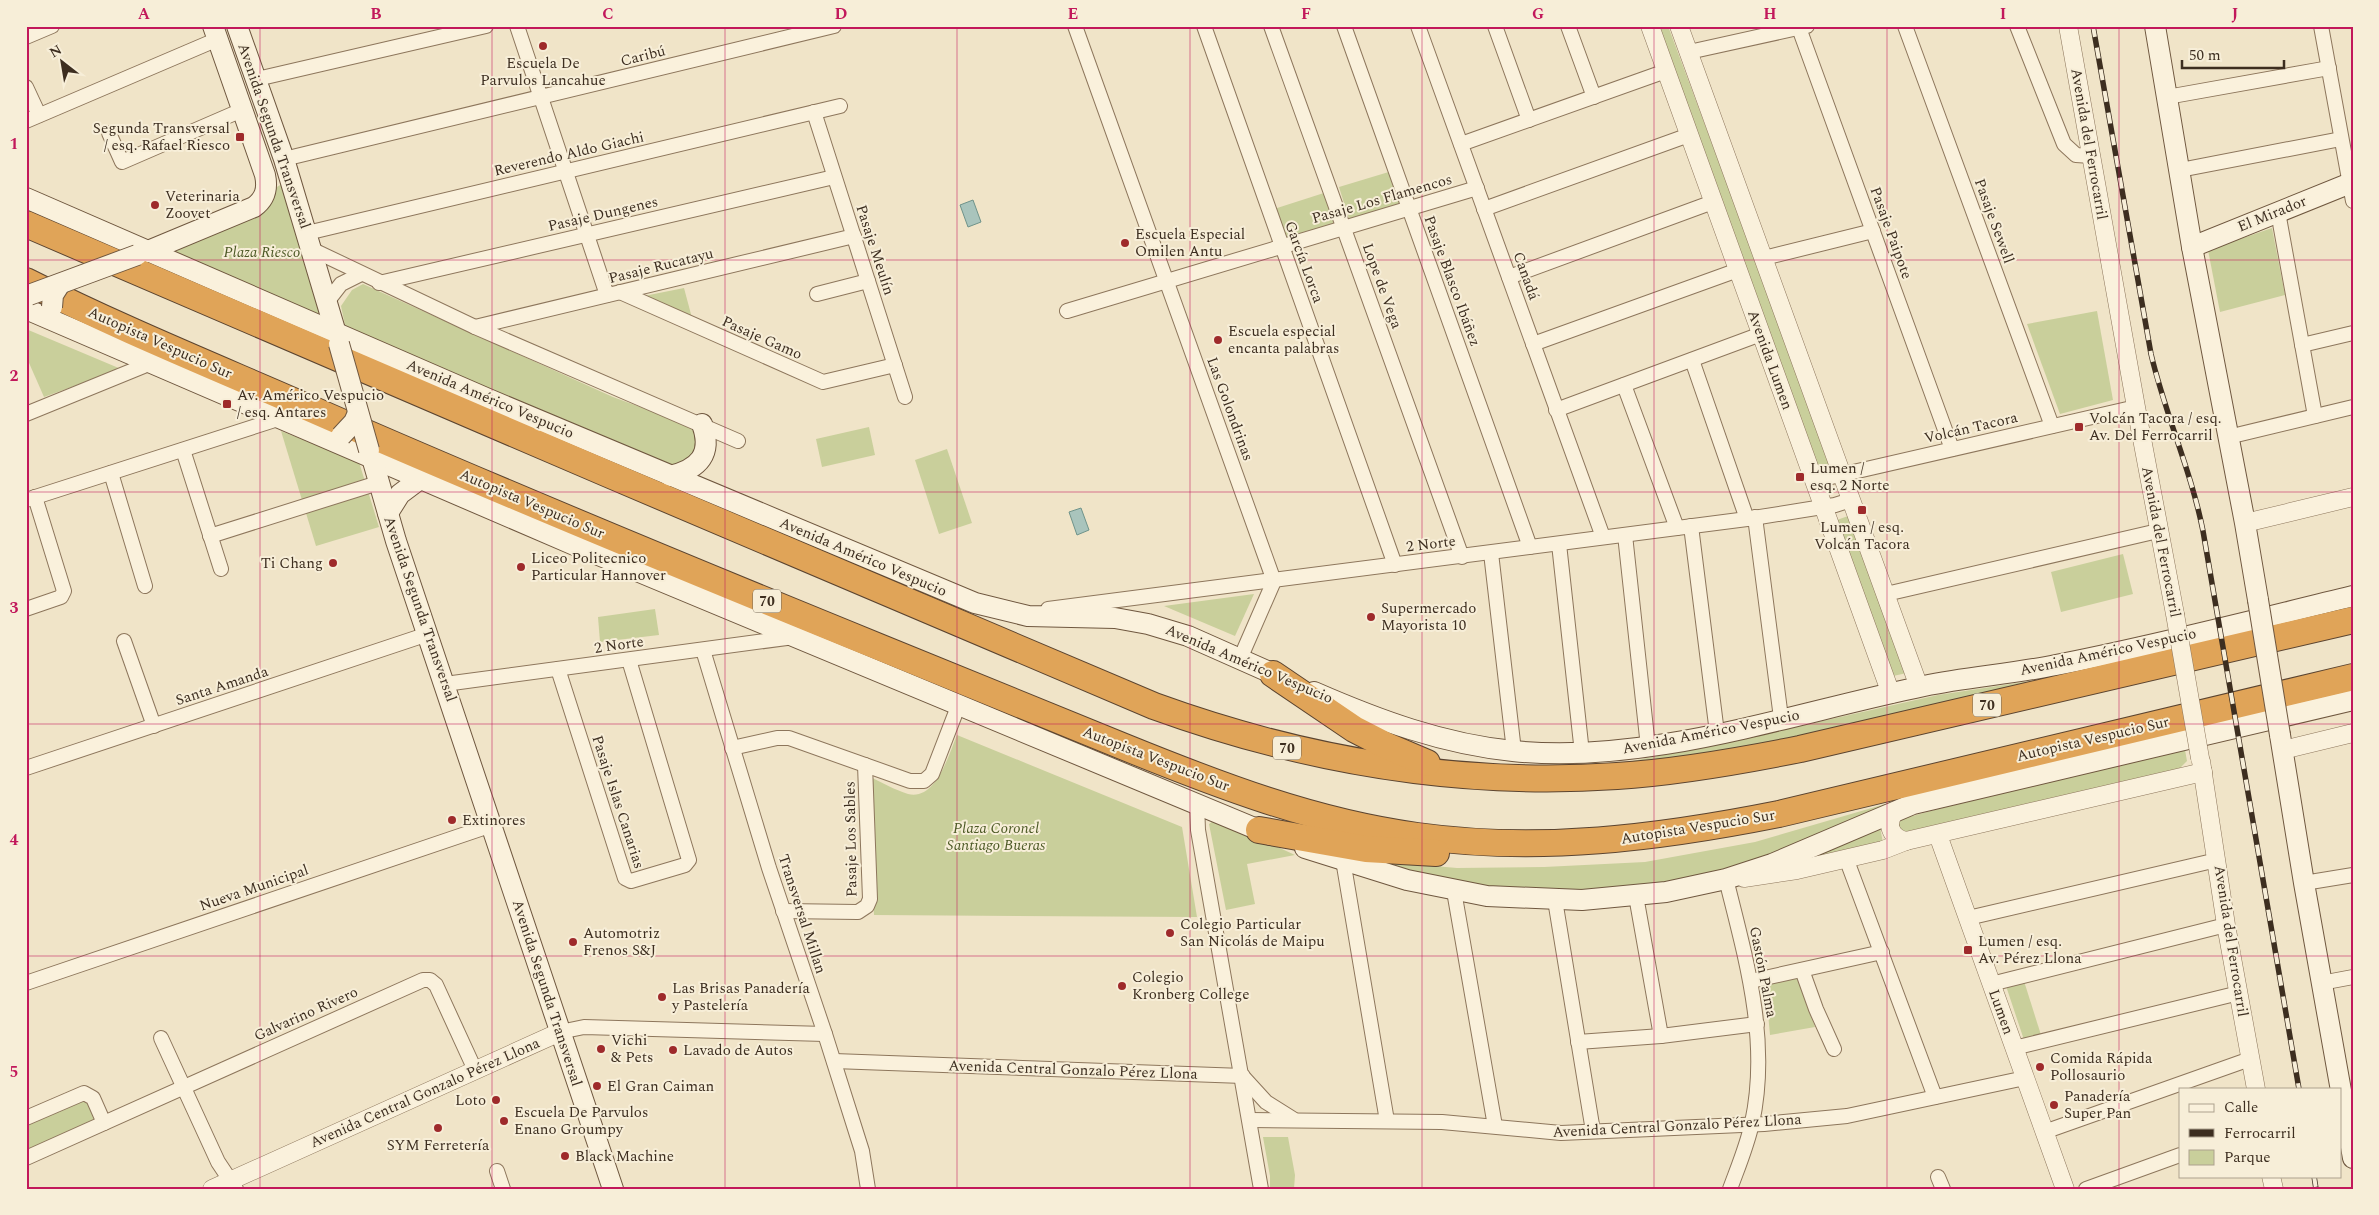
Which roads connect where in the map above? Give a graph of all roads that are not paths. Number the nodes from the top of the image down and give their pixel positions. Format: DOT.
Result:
graph roads {
  1 [pos="52,26"];
  2 [pos="237,26"];
  3 [pos="486,26"];
  4 [pos="517,26"];
  5 [pos="834,26"];
  6 [pos="1075,26"];
  7 [pos="1204,26"];
  8 [pos="1270,26"];
  9 [pos="1344,26"];
  10 [pos="1418,26"];
  11 [pos="1495,26"];
  12 [pos="1568,26"];
  13 [pos="1650,26"];
  14 [pos="1679,26"];
  15 [pos="1906,26"];
  16 [pos="2017,26"];
  17 [pos="2068,26"];
  18 [pos="2155,26"];
  19 [pos="2321,26"];
  20 [pos="1803,27"];
  21 [pos="806,30"];
  22 [pos="215,33"];
  23 [pos="26,37"];
  24 [pos="1689,52"];
  25 [pos="2329,68"];
  26 [pos="1666,71"];
  27 [pos="257,79"];
  28 [pos="26,87"];
  29 [pos="542,97"];
  30 [pos="1594,97"];
  31 [pos="2167,97"];
  32 [pos="840,106"];
  33 [pos="242,110"];
  34 [pos="814,112"];
  35 [pos="33,118"];
  36 [pos="1529,120"];
  37 [pos="109,133"];
  38 [pos="1689,135"];
  39 [pos="2342,139"];
  40 [pos="1461,144"];
  41 [pos="2091,156"];
  42 [pos="284,159"];
  43 [pos="2180,170"];
  44 [pos="566,171"];
  45 [pos="834,177"];
  46 [pos="1476,188"];
  47 [pos="2352,189"];
  48 [pos="26,198"];
  49 [pos="1713,202"];
  50 [pos="1409,208"];
  51 [pos="1484,209"];
  52 [pos="2278,212"];
  53 [pos="26,224"];
  54 [pos="1343,228"];
  55 [pos="1873,231"];
  56 [pos="587,234"];
  57 [pos="854,236"];
  58 [pos="309,241"];
  59 [pos="1281,246"];
  60 [pos="2192,247"];
  61 [pos="142,253"];
  62 [pos="1764,258"];
  63 [pos="1738,270"];
  64 [pos="361,274"];
  65 [pos="1509,277"];
  66 [pos="1167,280"];
  67 [pos="868,281"];
  68 [pos="379,283"];
  69 [pos="60,284"];
  70 [pos="613,294"];
  71 [pos="816,294"];
  72 [pos="27,295"];
  73 [pos="327,302"];
  74 [pos="1067,311"];
  75 [pos="54,314"];
  76 [pos="475,327"];
  77 [pos="2353,333"];
  78 [pos="1761,334"];
  79 [pos="337,338"];
  80 [pos="1533,344"];
  81 [pos="2302,345"];
  82 [pos="1692,360"];
  83 [pos="151,363"];
  84 [pos="895,365"];
  85 [pos="1624,385"];
  86 [pos="905,397"];
  87 [pos="2136,407"];
  88 [pos="2353,407"];
  89 [pos="1556,410"];
  90 [pos="358,413"];
  91 [pos="26,414"];
  92 [pos="2315,416"];
  93 [pos="281,418"];
  94 [pos="702,424"];
  95 [pos="2052,426"];
  96 [pos="2228,437"];
  97 [pos="337,439"];
  98 [pos="738,441"];
  99 [pos="1952,449"];
  100 [pos="183,450"];
  101 [pos="370,454"];
  102 [pos="111,473"];
  103 [pos="1842,475"];
  104 [pos="670,476"];
  105 [pos="420,479"];
  106 [pos="1814,481"];
  107 [pos="378,483"];
  108 [pos="2353,497"];
  109 [pos="31,499"];
  110 [pos="1851,500"];
  111 [pos="1824,507"];
  112 [pos="388,513"];
  113 [pos="1751,518"];
  114 [pos="2245,523"];
  115 [pos="1684,527"];
  116 [pos="2158,531"];
  117 [pos="1625,534"];
  118 [pos="210,536"];
  119 [pos="1603,538"];
  120 [pos="1559,544"];
  121 [pos="1530,547"];
  122 [pos="1491,553"];
  123 [pos="1462,557"];
  124 [pos="1395,565"];
  125 [pos="220,569"];
  126 [pos="1274,581"];
  127 [pos="145,586"];
  128 [pos="1886,594"];
  129 [pos="2353,596"];
  130 [pos="26,609"];
  131 [pos="1013,614"];
  132 [pos="2353,620"];
  133 [pos="428,634"];
  134 [pos="796,637"];
  135 [pos="124,641"];
  136 [pos="703,650"];
  137 [pos="1240,659"];
  138 [pos="628,660"];
  139 [pos="558,670"];
  140 [pos="1273,674"];
  141 [pos="2353,677"];
  142 [pos="445,684"];
  143 [pos="1919,687"];
  144 [pos="1890,694"];
  145 [pos="2353,700"];
  146 [pos="959,704"];
  147 [pos="1781,718"];
  148 [pos="154,726"];
  149 [pos="1717,733"];
  150 [pos="2353,733"];
  151 [pos="2281,742"];
  152 [pos="1648,747"];
  153 [pos="732,748"];
  154 [pos="1514,751"];
  155 [pos="1582,753"];
  156 [pos="865,765"];
  157 [pos="2202,765"];
  158 [pos="26,768"];
  159 [pos="1471,777"];
  160 [pos="1197,803"];
  161 [pos="1895,812"];
  162 [pos="492,825"];
  163 [pos="1259,830"];
  164 [pos="1938,835"];
  165 [pos="1906,841"];
  166 [pos="1531,845"];
  167 [pos="1846,858"];
  168 [pos="1343,860"];
  169 [pos="2217,860"];
  170 [pos="2353,875"];
  171 [pos="1726,879"];
  172 [pos="2304,883"];
  173 [pos="1454,891"];
  174 [pos="1636,896"];
  175 [pos="1555,900"];
  176 [pos="783,910"];
  177 [pos="1968,918"];
  178 [pos="2226,925"];
  179 [pos="1882,952"];
  180 [pos="1802,970"];
  181 [pos="2353,977"];
  182 [pos="1751,981"];
  183 [pos="26,983"];
  184 [pos="2321,983"];
  185 [pos="1991,984"];
  186 [pos="2238,993"];
  187 [pos="1757,1024"];
  188 [pos="560,1032"];
  189 [pos="825,1034"];
  190 [pos="1661,1036"];
  191 [pos="161,1038"];
  192 [pos="1578,1042"];
  193 [pos="2014,1048"];
  194 [pos="1834,1049"];
  195 [pos="2250,1059"];
  196 [pos="834,1061"];
  197 [pos="476,1070"];
  198 [pos="1243,1076"];
  199 [pos="2025,1078"];
  200 [pos="184,1087"];
  201 [pos="2256,1088"];
  202 [pos="2340,1088"];
  203 [pos="1935,1097"];
  204 [pos="2342,1098"];
  205 [pos="26,1118"];
  206 [pos="1250,1120"];
  207 [pos="1295,1120"];
  208 [pos="1387,1121"];
  209 [pos="104,1123"];
  210 [pos="1752,1124"];
  211 [pos="1495,1126"];
  212 [pos="1593,1131"];
  213 [pos="2044,1132"];
  214 [pos="2179,1155"];
  215 [pos="26,1158"];
  216 [pos="2353,1158"];
  217 [pos="497,1171"];
  218 [pos="233,1185"];
  219 [pos="212,1189"];
  220 [pos="504,1189"];
  221 [pos="613,1189"];
  222 [pos="868,1189"];
  223 [pos="1261,1189"];
  224 [pos="1730,1189"];
  225 [pos="2065,1189"];
  226 [pos="2086,1189"];
  1 -- 23 [label="street"];
  2 -- 27 [label="main road, Avenida Segunda Transversal"];
  3 -- 27 [label="street"];
  4 -- 29 [label="street"];
  5 -- 21 [label="street, Caribú"];
  6 -- 66 [label="street, Las Golondrinas"];
  7 -- 59 [label="street, García Lorca"];
  8 -- 54 [label="street, Lope de Vega"];
  9 -- 50 [label="street, Pasaje Blasco Ibáñez"];
  10 -- 40 [label="street, Canadá"];
  11 -- 36 [label="street"];
  12 -- 30 [label="street"];
  13 -- 26 [label="street, Avenida Lumen"];
  14 -- 24 [label="street, Avenida Lumen"];
  15 -- 95 [label="street, Pasaje Sewell"];
  16 -- 41 [label="street"];
  17 -- 41 [label="street, Avenida del Ferrocarril"];
  18 -- 31 [label="main road"];
  19 -- 25 [label="street"];
  20 -- 24 [label="street"];
  20 -- 55 [label="street, Pasaje Paipote"];
  21 -- 29 [label="street, Caribú"];
  22 -- 33 [label="main road, Avenida Segunda Transversal"];
  22 -- 35 [label="street"];
  24 -- 62 [label="street, Avenida Lumen"];
  25 -- 31 [label="street"];
  25 -- 39 [label="street"];
  26 -- 30 [label="street"];
  26 -- 38 [label="street, Avenida Lumen"];
  27 -- 42 [label="main road, Avenida Segunda Transversal"];
  28 -- 35 [label="street"];
  29 -- 42 [label="street, Caribú"];
  29 -- 44 [label="street"];
  30 -- 36 [label="street"];
  31 -- 43 [label="main road"];
  32 -- 34 [label="street, Reverendo Aldo Giachi"];
  33 -- 37 [label="street"];
  33 -- 61 [label="main road, Avenida Segunda Transversal"];
  34 -- 44 [label="street, Reverendo Aldo Giachi"];
  34 -- 45 [label="street, Pasaje Meulín"];
  36 -- 40 [label="street"];
  38 -- 49 [label="street, Avenida Lumen"];
  38 -- 51 [label="street"];
  39 -- 43 [label="street"];
  39 -- 47 [label="street"];
  40 -- 46 [label="street, Canadá"];
  41 -- 87 [label="street, Avenida del Ferrocarril"];
  42 -- 58 [label="main road, Avenida Segunda Transversal"];
  43 -- 60 [label="main road"];
  44 -- 56 [label="street"];
  44 -- 58 [label="street, Reverendo Aldo Giachi"];
  45 -- 56 [label="street, Pasaje Dungenes"];
  45 -- 57 [label="street, Pasaje Meulín"];
  46 -- 50 [label="street, Pasaje Los Flamencos"];
  46 -- 51 [label="street, Canadá"];
  47 -- 52 [label="main road, El Mirador"];
  48 -- 61 [label="main road, Avenida Américo Vespucio"];
  49 -- 63 [label="street, Avenida Lumen"];
  49 -- 65 [label="street"];
  50 -- 54 [label="street, Pasaje Los Flamencos"];
  50 -- 121 [label="street, Pasaje Blasco Ibáñez"];
  51 -- 65 [label="street, Canadá"];
  52 -- 60 [label="main road, El Mirador"];
  52 -- 81 [label="street"];
  53 -- 159 [label="highway, 70"];
  54 -- 59 [label="street, Pasaje Los Flamencos"];
  54 -- 123 [label="street, Lope de Vega"];
  55 -- 62 [label="street"];
  55 -- 99 [label="street, Pasaje Paipote"];
  56 -- 68 [label="street, Pasaje Dungenes"];
  56 -- 70 [label="street"];
  57 -- 67 [label="street, Pasaje Meulín"];
  57 -- 70 [label="street, Pasaje Rucatayu"];
  58 -- 64 [label="street"];
  58 -- 73 [label="main road, Avenida Segunda Transversal"];
  59 -- 66 [label="street, Pasaje Los Flamencos"];
  59 -- 124 [label="street, García Lorca"];
  60 -- 96 [label="main road"];
  61 -- 69 [label="main road, Avenida Segunda Transversal, bridge"];
  61 -- 79 [label="main road, Avenida Américo Vespucio"];
  62 -- 103 [label="street, Avenida Lumen"];
  63 -- 78 [label="street, Avenida Lumen"];
  63 -- 80 [label="street"];
  64 -- 68 [label="street"];
  64 -- 73 [label="street"];
  65 -- 80 [label="street, Canadá"];
  66 -- 74 [label="street, Pasaje Los Flamencos"];
  66 -- 126 [label="street, Las Golondrinas"];
  67 -- 71 [label="street"];
  67 -- 84 [label="street, Pasaje Meulín"];
  68 -- 76 [label="street"];
  69 -- 72 [label="main road, Avenida Segunda Transversal, bridge"];
  69 -- 75 [label="main road, bridge"];
  70 -- 76 [label="street, Pasaje Rucatayu"];
  70 -- 84 [label="street, Pasaje Gamo"];
  72 -- 75 [label="main road"];
  72 -- 166 [label="highway, Autopista Vespucio Sur / 70"];
  73 -- 79 [label="main road, Avenida Segunda Transversal"];
  75 -- 83 [label="main road"];
  76 -- 94 [label="street"];
  77 -- 81 [label="street"];
  78 -- 82 [label="street"];
  78 -- 106 [label="street, Avenida Lumen"];
  79 -- 90 [label="main road, Avenida Segunda Transversal, bridge"];
  79 -- 104 [label="main road, Avenida Américo Vespucio"];
  80 -- 89 [label="street, Canadá"];
  81 -- 92 [label="street"];
  82 -- 85 [label="street"];
  82 -- 113 [label="street"];
  83 -- 91 [label="street"];
  83 -- 93 [label="main road"];
  84 -- 86 [label="street, Pasaje Meulín"];
  85 -- 89 [label="street"];
  85 -- 115 [label="street"];
  87 -- 95 [label="street, Volcán Tacora"];
  87 -- 116 [label="street, Avenida del Ferrocarril"];
  88 -- 92 [label="street"];
  89 -- 119 [label="street, Canadá"];
  90 -- 97 [label="main road, bridge"];
  90 -- 101 [label="main road, Avenida Segunda Transversal, bridge"];
  92 -- 96 [label="street"];
  93 -- 97 [label="main road"];
  93 -- 100 [label="street"];
  94 -- 98 [label="street"];
  94 -- 104 [label="main road"];
  95 -- 99 [label="street, Volcán Tacora"];
  96 -- 114 [label="main road"];
  97 -- 101 [label="main road"];
  99 -- 103 [label="street, Volcán Tacora"];
  100 -- 102 [label="street"];
  100 -- 118 [label="street"];
  101 -- 105 [label="main road"];
  101 -- 107 [label="main road, Avenida Segunda Transversal"];
  102 -- 109 [label="street"];
  102 -- 127 [label="street"];
  103 -- 106 [label="street, Volcán Tacora"];
  103 -- 110 [label="street, Avenida Lumen"];
  104 -- 131 [label="main road, Avenida Américo Vespucio"];
  105 -- 112 [label="main road"];
  105 -- 134 [label="main road"];
  106 -- 111 [label="street, Avenida Lumen"];
  107 -- 112 [label="main road, Avenida Segunda Transversal"];
  107 -- 118 [label="street"];
  108 -- 114 [label="street"];
  109 -- 130 [label="street"];
  110 -- 111 [label="street, 2 Norte"];
  110 -- 128 [label="street, Avenida Lumen"];
  111 -- 113 [label="street, 2 Norte"];
  111 -- 144 [label="street, Avenida Lumen"];
  112 -- 133 [label="main road, Avenida Segunda Transversal"];
  113 -- 115 [label="street, 2 Norte"];
  113 -- 147 [label="street"];
  114 -- 151 [label="main road, bridge"];
  115 -- 117 [label="street, 2 Norte"];
  115 -- 149 [label="street"];
  116 -- 128 [label="street"];
  116 -- 157 [label="street, Avenida del Ferrocarril, bridge"];
  117 -- 119 [label="street, 2 Norte"];
  117 -- 152 [label="street"];
  118 -- 125 [label="street"];
  119 -- 120 [label="street, 2 Norte"];
  120 -- 121 [label="street, 2 Norte"];
  120 -- 155 [label="street"];
  121 -- 122 [label="street, 2 Norte"];
  122 -- 123 [label="street, 2 Norte"];
  122 -- 154 [label="street"];
  123 -- 124 [label="street, 2 Norte"];
  124 -- 126 [label="street, 2 Norte"];
  126 -- 131 [label="street, 2 Norte"];
  126 -- 137 [label="street"];
  128 -- 143 [label="street, Avenida Lumen"];
  129 -- 143 [label="main road, Avenida Américo Vespucio"];
  131 -- 137 [label="main road, Avenida Américo Vespucio"];
  132 -- 159 [label="highway, 70"];
  133 -- 142 [label="main road, Avenida Segunda Transversal"];
  133 -- 148 [label="street, Santa Amanda"];
  134 -- 136 [label="street, 2 Norte"];
  134 -- 146 [label="main road"];
  135 -- 148 [label="street"];
  136 -- 138 [label="street, 2 Norte"];
  136 -- 153 [label="street, Transversal Millan"];
  137 -- 140 [label="main road, Avenida Américo Vespucio"];
  138 -- 139 [label="street, 2 Norte"];
  138 -- 139 [label="street, Pasaje Islas Canarias"];
  139 -- 142 [label="street, 2 Norte"];
  140 -- 154 [label="main road, Avenida Américo Vespucio"];
  140 -- 159 [label="highway"];
  141 -- 166 [label="highway, Autopista Vespucio Sur / 70"];
  142 -- 162 [label="main road, Avenida Segunda Transversal"];
  143 -- 144 [label="main road, Avenida Américo Vespucio"];
  144 -- 147 [label="main road, Avenida Américo Vespucio"];
  145 -- 161 [label="main road"];
  146 -- 156 [label="street"];
  146 -- 160 [label="main road"];
  147 -- 149 [label="main road, Avenida Américo Vespucio"];
  148 -- 158 [label="street, Santa Amanda"];
  149 -- 152 [label="main road, Avenida Américo Vespucio"];
  150 -- 151 [label="street"];
  151 -- 172 [label="main road"];
  152 -- 155 [label="main road, Avenida Américo Vespucio"];
  153 -- 156 [label="street, Pasaje Los Sables"];
  153 -- 176 [label="street, Transversal Millan"];
  154 -- 155 [label="main road, Avenida Américo Vespucio"];
  156 -- 176 [label="street, Pasaje Los Sables"];
  157 -- 164 [label="street"];
  157 -- 169 [label="street, Avenida del Ferrocarril"];
  160 -- 163 [label="main road"];
  160 -- 198 [label="street"];
  161 -- 165 [label="street"];
  161 -- 171 [label="main road"];
  162 -- 183 [label="street, Nueva Municipal"];
  162 -- 188 [label="main road, Avenida Segunda Transversal"];
  163 -- 166 [label="highway"];
  163 -- 168 [label="main road"];
  164 -- 165 [label="street"];
  164 -- 177 [label="street, Lumen"];
  165 -- 167 [label="street"];
  167 -- 171 [label="street"];
  167 -- 179 [label="street"];
  168 -- 173 [label="main road"];
  168 -- 208 [label="street"];
  169 -- 177 [label="street"];
  169 -- 178 [label="street, Avenida del Ferrocarril"];
  170 -- 172 [label="street"];
  171 -- 174 [label="main road"];
  171 -- 182 [label="street, Gastón Palma"];
  172 -- 184 [label="main road"];
  173 -- 175 [label="main road"];
  173 -- 211 [label="street"];
  174 -- 175 [label="main road"];
  174 -- 190 [label="street"];
  175 -- 192 [label="street"];
  176 -- 189 [label="street, Transversal Millan"];
  177 -- 185 [label="street, Lumen"];
  178 -- 185 [label="street"];
  178 -- 186 [label="street, Avenida del Ferrocarril"];
  179 -- 180 [label="street"];
  179 -- 203 [label="street"];
  180 -- 182 [label="street"];
  180 -- 194 [label="street"];
  181 -- 184 [label="street"];
  182 -- 187 [label="street, Gastón Palma"];
  184 -- 202 [label="main road"];
  185 -- 193 [label="street, Lumen"];
  186 -- 193 [label="street"];
  186 -- 195 [label="street, Avenida del Ferrocarril"];
  187 -- 190 [label="street"];
  187 -- 210 [label="street, Gastón Palma"];
  188 -- 189 [label="street, Avenida Central Gonzalo Pérez Llona"];
  188 -- 197 [label="street, Avenida Central Gonzalo Pérez Llona"];
  188 -- 221 [label="main road, Avenida Segunda Transversal"];
  189 -- 196 [label="street, Transversal Millan"];
  190 -- 192 [label="street"];
  191 -- 200 [label="street"];
  192 -- 212 [label="street"];
  193 -- 199 [label="street, Lumen"];
  195 -- 201 [label="street, Avenida del Ferrocarril"];
  195 -- 213 [label="street"];
  196 -- 198 [label="street, Avenida Central Gonzalo Pérez Llona"];
  196 -- 222 [label="street, Transversal Millan"];
  197 -- 200 [label="street, Galvarino Rivero"];
  197 -- 218 [label="street, Avenida Central Gonzalo Pérez Llona"];
  198 -- 206 [label="street"];
  198 -- 207 [label="street"];
  199 -- 203 [label="street, Avenida Central Gonzalo Pérez Llona"];
  199 -- 213 [label="street, Lumen"];
  200 -- 209 [label="street, Galvarino Rivero"];
  200 -- 218 [label="street"];
  203 -- 210 [label="street, Avenida Central Gonzalo Pérez Llona"];
  204 -- 216 [label="main road"];
  205 -- 209 [label="street"];
  206 -- 207 [label="street, Avenida Central Gonzalo Pérez Llona"];
  206 -- 223 [label="street"];
  207 -- 208 [label="street, Avenida Central Gonzalo Pérez Llona"];
  208 -- 211 [label="street, Avenida Central Gonzalo Pérez Llona"];
  209 -- 215 [label="street, Galvarino Rivero"];
  210 -- 212 [label="street, Avenida Central Gonzalo Pérez Llona"];
  210 -- 224 [label="street, Gastón Palma"];
  211 -- 212 [label="street, Avenida Central Gonzalo Pérez Llona"];
  213 -- 225 [label="street, Lumen"];
  214 -- 226 [label="street"];
  217 -- 220 [label="street"];
  218 -- 219 [label="street, Avenida Central Gonzalo Pérez Llona"];
}
